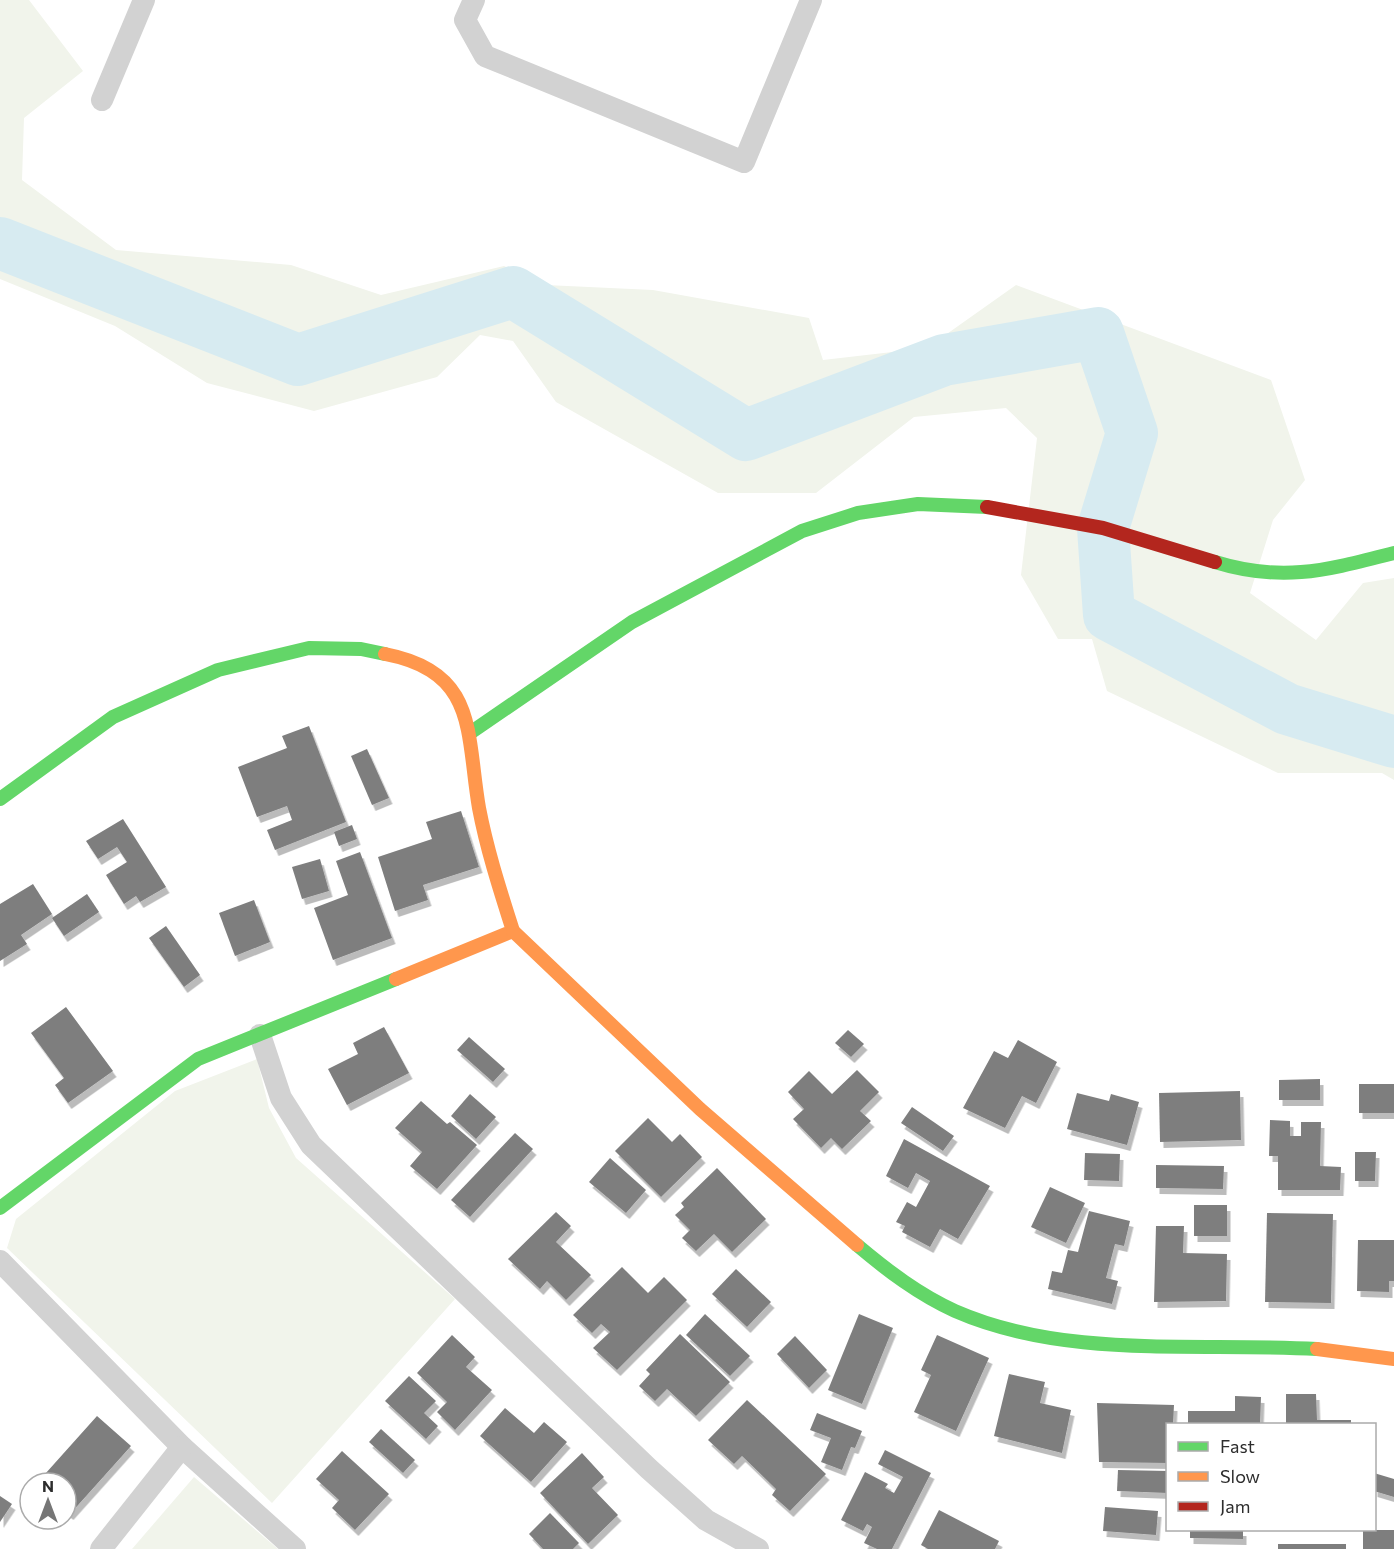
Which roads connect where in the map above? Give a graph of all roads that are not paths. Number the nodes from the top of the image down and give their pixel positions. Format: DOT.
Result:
graph roads {
  1 [pos="144,0"];
  2 [pos="474,0"];
  3 [pos="811,0"];
  4 [pos="102,100"];
  5 [pos="1394,553"];
  6 [pos="470,733"];
  7 [pos="0,799"];
  8 [pos="513,931"];
  9 [pos="260,1035"];
  10 [pos="0,1208"];
  11 [pos="0,1261"];
  12 [pos="1394,1359"];
  13 [pos="182,1447"];
  14 [pos="101,1549"];
  15 [pos="295,1549"];
  16 [pos="758,1549"];
  1 -- 4 [label="street"];
  2 -- 3 [label="street"];
  5 -- 6 [label="street"];
  6 -- 7 [label="street"];
  6 -- 8 [label="street"];
  8 -- 9 [label="street"];
  8 -- 12 [label="street"];
  9 -- 10 [label="street"];
  9 -- 16 [label="street"];
  11 -- 13 [label="street"];
  13 -- 14 [label="street"];
  13 -- 15 [label="street"];
}
